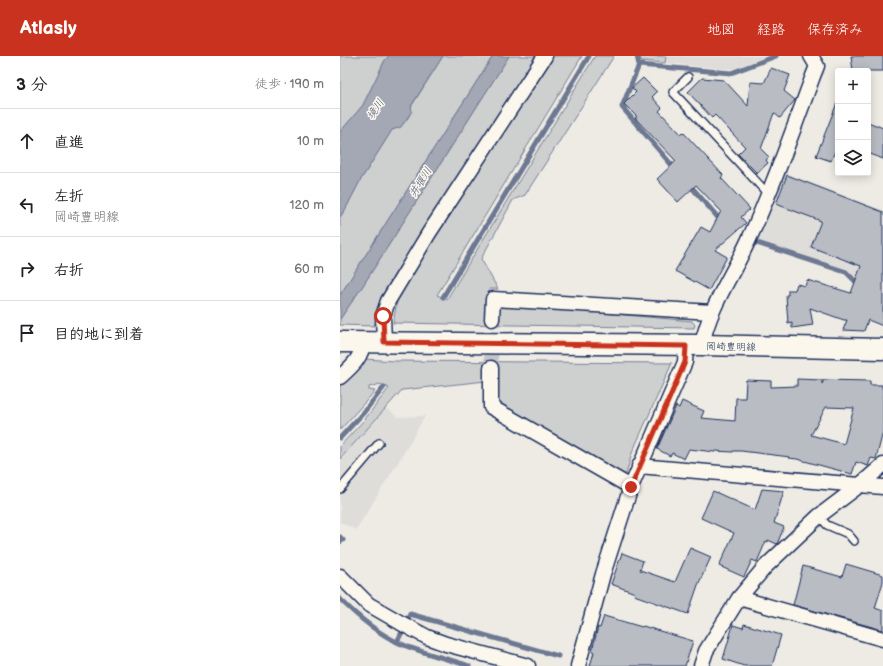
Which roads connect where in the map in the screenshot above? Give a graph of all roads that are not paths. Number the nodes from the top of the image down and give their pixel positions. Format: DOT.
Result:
graph roads {
  1 [pos="545,56"];
  2 [pos="811,56"];
  3 [pos="688,77"];
  4 [pos="769,195"];
  5 [pos="712,312"];
  6 [pos="492,319"];
  7 [pos="340,342"];
  8 [pos="362,342"];
  9 [pos="384,342"];
  10 [pos="694,346"];
  11 [pos="883,349"];
  12 [pos="491,368"];
  13 [pos="340,377"];
  14 [pos="379,443"];
  15 [pos="883,465"];
  16 [pos="639,466"];
  17 [pos="860,485"];
  18 [pos="631,487"];
  19 [pos="883,487"];
  20 [pos="340,489"];
  21 [pos="819,516"];
  22 [pos="854,541"];
  23 [pos="340,576"];
  24 [pos="739,598"];
  25 [pos="883,639"];
  26 [pos="528,666"];
  27 [pos="578,666"];
  28 [pos="701,666"];
  1 -- 9 [label="street"];
  2 -- 4 [label="street"];
  3 -- 4 [label="lane"];
  4 -- 5 [label="street"];
  5 -- 6 [label="street"];
  5 -- 10 [label="street"];
  7 -- 8 [label="main road, 岡崎豊明線"];
  8 -- 9 [label="main road, 岡崎豊明線"];
  8 -- 13 [label="street"];
  9 -- 10 [label="main road, 岡崎豊明線"];
  10 -- 11 [label="main road, 岡崎豊明線"];
  10 -- 16 [label="street"];
  12 -- 18 [label="street"];
  14 -- 20 [label="lane"];
  15 -- 17 [label="street"];
  16 -- 17 [label="street"];
  16 -- 18 [label="street"];
  17 -- 19 [label="street"];
  17 -- 21 [label="street"];
  18 -- 27 [label="street"];
  21 -- 22 [label="lane"];
  21 -- 24 [label="street"];
  23 -- 26 [label="street"];
  24 -- 25 [label="street"];
  24 -- 28 [label="street"];
}
